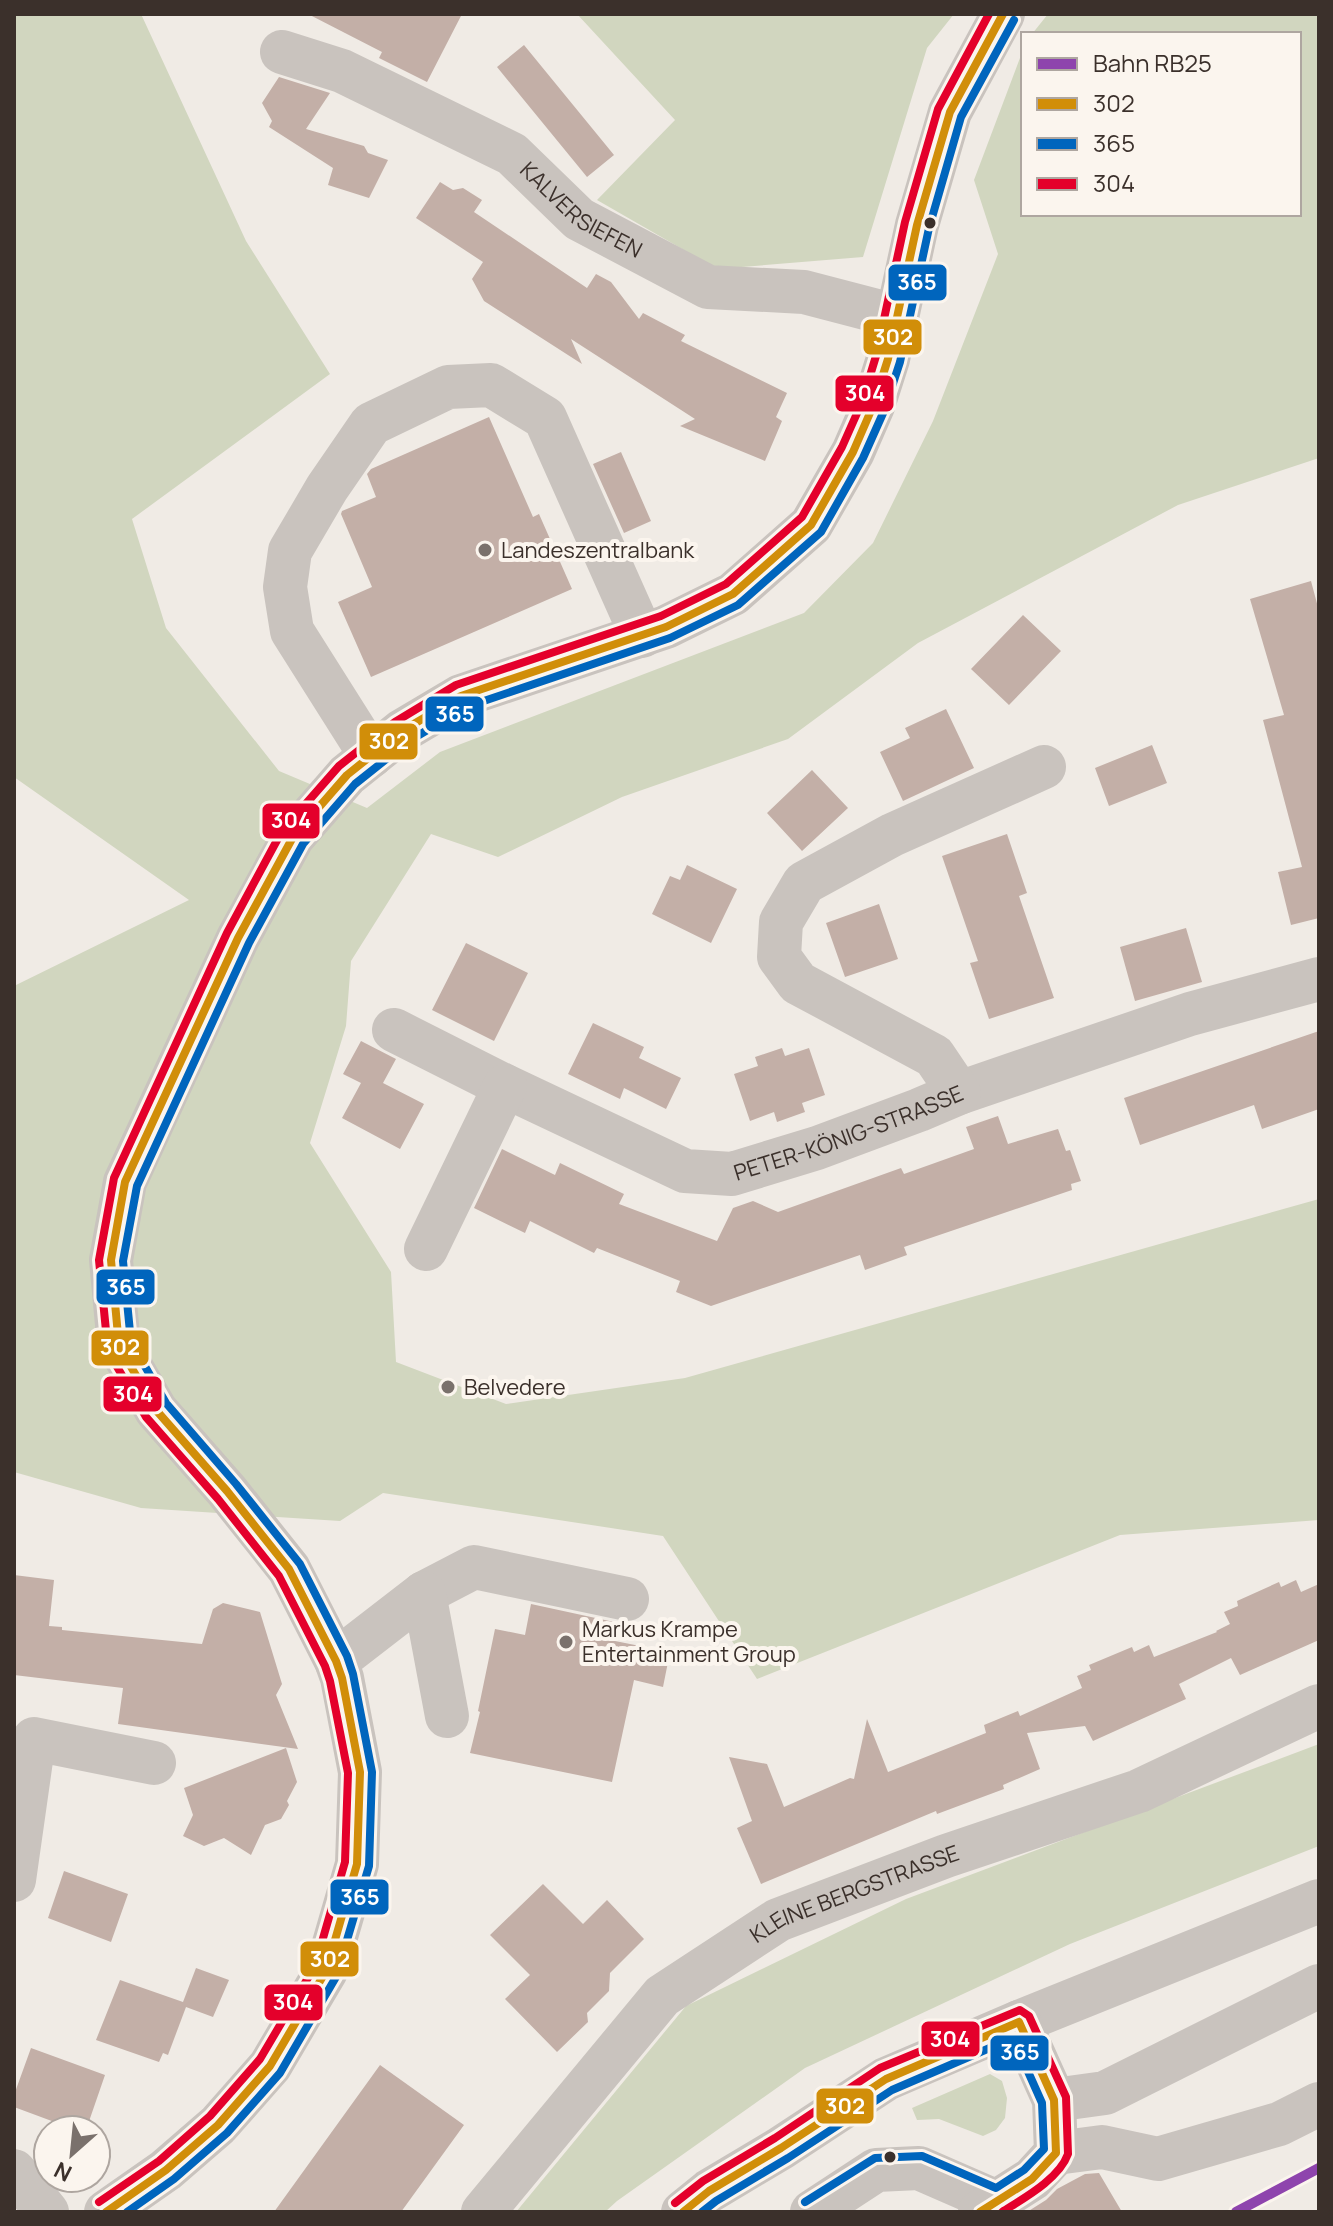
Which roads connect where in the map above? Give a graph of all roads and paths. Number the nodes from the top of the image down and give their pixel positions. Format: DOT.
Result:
graph roads {
  1 [pos="1003,14"];
  2 [pos="282,52"];
  3 [pos="896,316"];
  4 [pos="642,636"];
  5 [pos="371,756"];
  6 [pos="1044,767"];
  7 [pos="1319,979"];
  8 [pos="394,1030"];
  9 [pos="505,1086"];
  10 [pos="959,1093"];
  11 [pos="426,1249"];
  12 [pos="424,1593"];
  13 [pos="627,1599"];
  14 [pos="336,1661"];
  15 [pos="1319,1706"];
  16 [pos="447,1716"];
  17 [pos="24,1734"];
  18 [pos="154,1763"];
  19 [pos="14,1880"];
  20 [pos="1319,1901"];
  21 [pos="1319,1986"];
  22 [pos="1019,2022"];
  23 [pos="1054,2100"];
  24 [pos="1319,2104"];
  25 [pos="1056,2153"];
  26 [pos="14,2171"];
  27 [pos="989,2207"];
  28 [pos="47,2212"];
  29 [pos="106,2212"];
  30 [pos="483,2212"];
  31 [pos="683,2212"];
  32 [pos="812,2212"];
  1 -- 3 [label="street"];
  2 -- 3 [label="street, KALVERSIEFEN"];
  3 -- 4 [label="street"];
  4 -- 5 [label="street"];
  4 -- 5 [label="street"];
  5 -- 14 [label="street"];
  6 -- 10 [label="street"];
  7 -- 10 [label="street, PETER-KÖNIG-STRASSE"];
  8 -- 9 [label="street, PETER-KÖNIG-STRASSE"];
  9 -- 10 [label="street, PETER-KÖNIG-STRASSE"];
  9 -- 11 [label="street"];
  12 -- 13 [label="street"];
  12 -- 14 [label="street"];
  12 -- 16 [label="street"];
  14 -- 29 [label="street"];
  15 -- 30 [label="street, KLEINE BERGSTRASSE"];
  17 -- 18 [label="street"];
  17 -- 19 [label="street"];
  20 -- 22 [label="street"];
  21 -- 23 [label="street"];
  22 -- 23 [label="street"];
  22 -- 31 [label="street"];
  23 -- 25 [label="street"];
  24 -- 25 [label="street"];
  25 -- 27 [label="street"];
  26 -- 28 [label="street"];
  27 -- 32 [label="street"];
}
